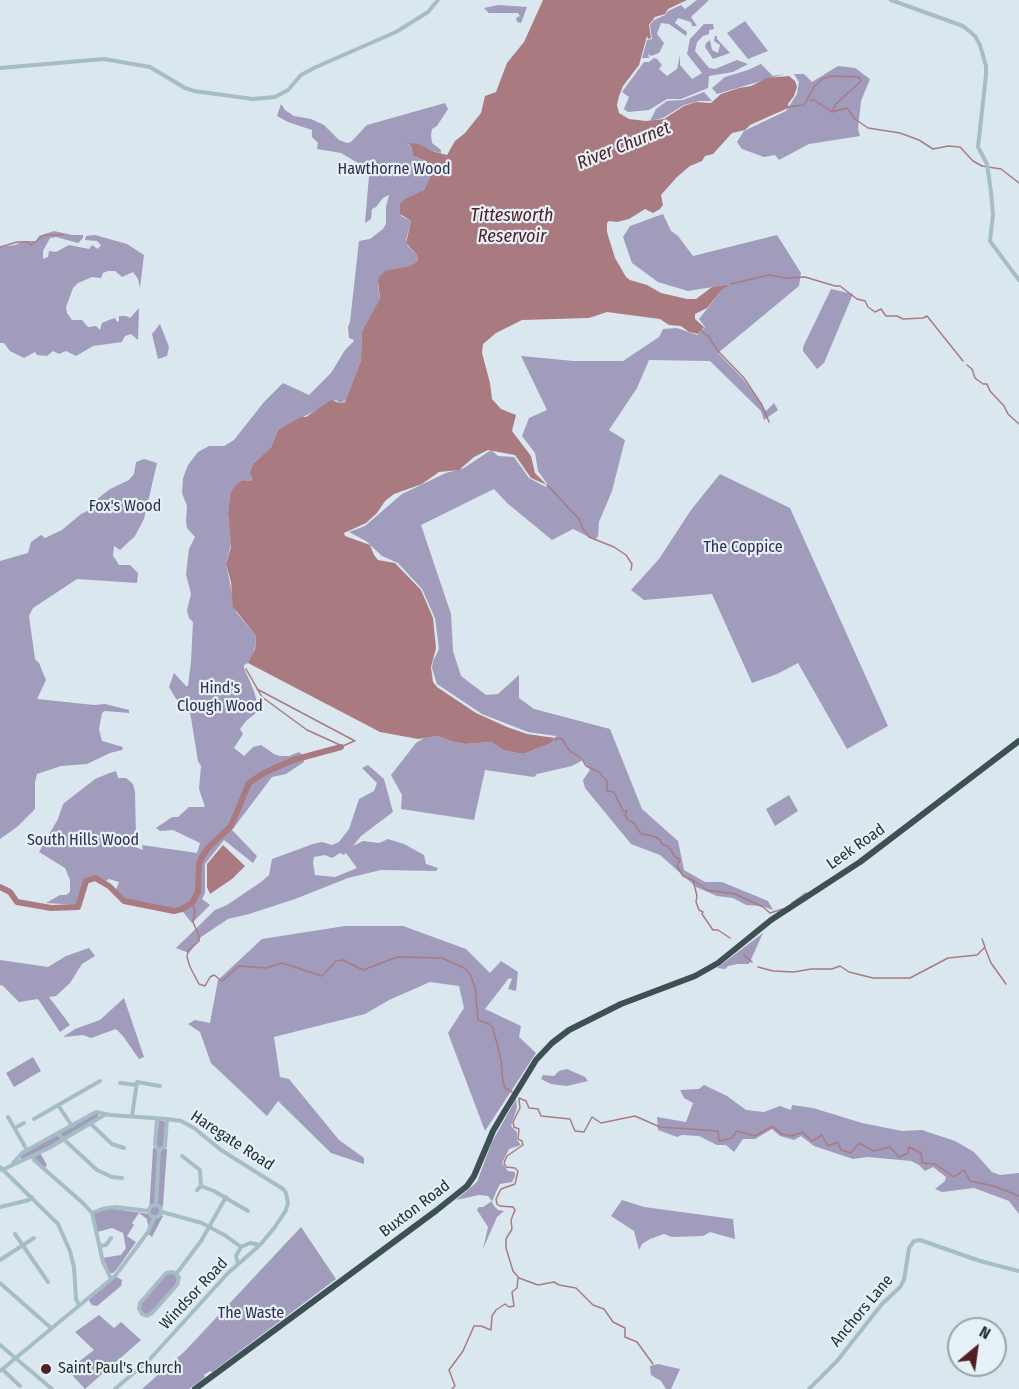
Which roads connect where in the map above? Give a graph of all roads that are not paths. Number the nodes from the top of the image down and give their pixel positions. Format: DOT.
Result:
graph roads {
  1 [pos="438,0"];
  2 [pos="891,0"];
  3 [pos="0,68"];
  4 [pos="1019,280"];
  5 [pos="1019,741"];
  6 [pos="704,971"];
  7 [pos="100,1081"];
  8 [pos="120,1083"];
  9 [pos="137,1086"];
  10 [pos="160,1086"];
  11 [pos="58,1105"];
  12 [pos="93,1113"];
  13 [pos="107,1114"];
  14 [pos="132,1116"];
  15 [pos="8,1117"];
  16 [pos="157,1118"];
  17 [pos="34,1119"];
  18 [pos="98,1119"];
  19 [pos="167,1119"];
  20 [pos="24,1123"];
  21 [pos="91,1124"];
  22 [pos="72,1126"];
  23 [pos="15,1128"];
  24 [pos="58,1134"];
  25 [pos="63,1140"];
  26 [pos="124,1148"];
  27 [pos="27,1150"];
  28 [pos="159,1151"];
  29 [pos="20,1155"];
  30 [pos="32,1156"];
  31 [pos="182,1156"];
  32 [pos="23,1160"];
  33 [pos="13,1163"];
  34 [pos="0,1169"];
  35 [pos="122,1178"];
  36 [pos="32,1197"];
  37 [pos="226,1197"];
  38 [pos="156,1205"];
  39 [pos="0,1207"];
  40 [pos="286,1210"];
  41 [pos="149,1211"];
  42 [pos="248,1211"];
  43 [pos="162,1212"];
  44 [pos="92,1214"];
  45 [pos="154,1218"];
  46 [pos="210,1226"];
  47 [pos="15,1234"];
  48 [pos="34,1238"];
  49 [pos="111,1241"];
  50 [pos="260,1245"];
  51 [pos="22,1246"];
  52 [pos="100,1246"];
  53 [pos="241,1247"];
  54 [pos="0,1260"];
  55 [pos="238,1264"];
  56 [pos="1019,1271"];
  57 [pos="177,1273"];
  58 [pos="111,1279"];
  59 [pos="48,1282"];
  60 [pos="0,1283"];
  61 [pos="79,1305"];
  62 [pos="51,1328"];
  63 [pos="0,1345"];
  64 [pos="15,1358"];
  65 [pos="1,1370"];
  66 [pos="20,1386"];
  67 [pos="52,1389"];
  68 [pos="116,1389"];
  69 [pos="195,1389"];
  70 [pos="809,1389"];
  1 -- 3 [label="street"];
  2 -- 4 [label="street"];
  5 -- 6 [label="highway, Leek Road"];
  6 -- 69 [label="highway, Buxton Road"];
  7 -- 11 [label="street"];
  8 -- 9 [label="street"];
  9 -- 10 [label="street"];
  9 -- 14 [label="street"];
  11 -- 17 [label="street"];
  11 -- 22 [label="street"];
  12 -- 13 [label="street, Haregate Road"];
  12 -- 18 [label="street"];
  12 -- 22 [label="street"];
  13 -- 14 [label="street, Haregate Road"];
  13 -- 18 [label="street"];
  14 -- 16 [label="street, Haregate Road"];
  15 -- 23 [label="street"];
  16 -- 19 [label="street, Haregate Road"];
  16 -- 28 [label="street"];
  18 -- 21 [label="street"];
  19 -- 28 [label="street"];
  19 -- 40 [label="street, Haregate Road"];
  20 -- 23 [label="street"];
  21 -- 25 [label="street"];
  21 -- 26 [label="street"];
  22 -- 24 [label="street"];
  23 -- 27 [label="street"];
  24 -- 25 [label="street"];
  24 -- 27 [label="street"];
  25 -- 30 [label="street"];
  25 -- 35 [label="street"];
  27 -- 29 [label="street"];
  28 -- 38 [label="street"];
  29 -- 32 [label="street"];
  29 -- 33 [label="street"];
  30 -- 32 [label="street"];
  30 -- 44 [label="street"];
  31 -- 37 [label="street"];
  32 -- 33 [label="street"];
  33 -- 34 [label="street"];
  34 -- 36 [label="street"];
  36 -- 39 [label="street"];
  36 -- 61 [label="street"];
  37 -- 42 [label="street"];
  37 -- 46 [label="street"];
  38 -- 41 [label="street"];
  38 -- 43 [label="street"];
  40 -- 50 [label="street, Windsor Road"];
  41 -- 44 [label="street"];
  41 -- 45 [label="street"];
  43 -- 45 [label="street"];
  43 -- 46 [label="street"];
  44 -- 52 [label="street"];
  45 -- 58 [label="street"];
  46 -- 53 [label="street"];
  46 -- 57 [label="street"];
  47 -- 51 [label="street"];
  48 -- 51 [label="street"];
  49 -- 52 [label="street"];
  50 -- 53 [label="street"];
  50 -- 55 [label="street, Windsor Road"];
  51 -- 54 [label="street"];
  51 -- 59 [label="street"];
  52 -- 58 [label="street"];
  53 -- 55 [label="street"];
  55 -- 68 [label="street, Windsor Road"];
  56 -- 70 [label="street, Anchors Lane"];
  57 -- 57 [label="street"];
  58 -- 61 [label="street"];
  60 -- 62 [label="street"];
  61 -- 62 [label="street"];
  62 -- 64 [label="street"];
  63 -- 64 [label="street"];
  64 -- 65 [label="street"];
  64 -- 67 [label="street"];
  65 -- 66 [label="street"];
}
